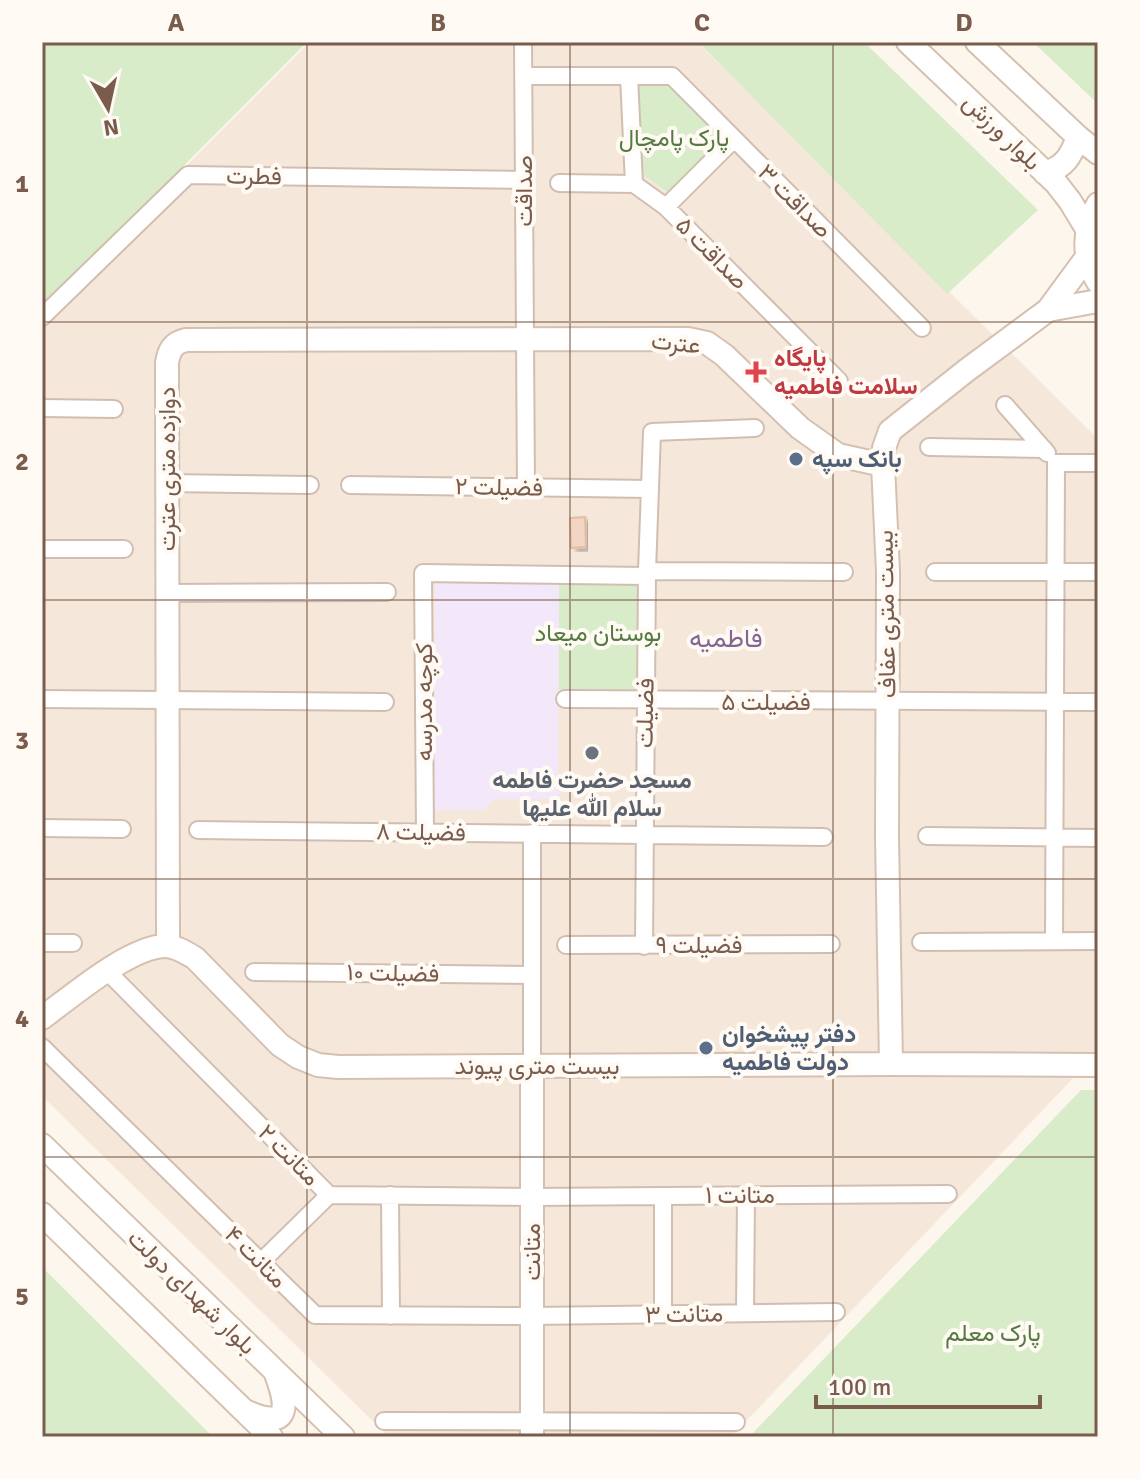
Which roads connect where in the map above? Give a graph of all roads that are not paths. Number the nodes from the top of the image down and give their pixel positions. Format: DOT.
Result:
graph roads {
  1 [pos="523,42"];
  2 [pos="908,42"];
  3 [pos="977,42"];
  4 [pos="523,76"];
  5 [pos="629,76"];
  6 [pos="1078,137"];
  7 [pos="734,139"];
  8 [pos="1098,153"];
  9 [pos="1045,173"];
  10 [pos="524,180"];
  11 [pos="559,183"];
  12 [pos="634,184"];
  13 [pos="1098,204"];
  14 [pos="666,207"];
  15 [pos="1087,229"];
  16 [pos="1087,257"];
  17 [pos="1098,282"];
  18 [pos="1098,301"];
  19 [pos="1048,310"];
  20 [pos="42,317"];
  21 [pos="922,328"];
  22 [pos="524,339"];
  23 [pos="839,381"];
  24 [pos="1005,405"];
  25 [pos="42,408"];
  26 [pos="114,409"];
  27 [pos="755,428"];
  28 [pos="929,447"];
  29 [pos="1044,449"];
  30 [pos="1056,463"];
  31 [pos="1098,463"];
  32 [pos="883,465"];
  33 [pos="167,483"];
  34 [pos="310,485"];
  35 [pos="350,485"];
  36 [pos="526,487"];
  37 [pos="649,489"];
  38 [pos="42,549"];
  39 [pos="124,549"];
  40 [pos="844,572"];
  41 [pos="935,572"];
  42 [pos="1098,572"];
  43 [pos="1055,573"];
  44 [pos="647,574"];
  45 [pos="387,592"];
  46 [pos="167,593"];
  47 [pos="42,699"];
  48 [pos="565,699"];
  49 [pos="167,701"];
  50 [pos="645,701"];
  51 [pos="385,702"];
  52 [pos="887,702"];
  53 [pos="1054,702"];
  54 [pos="1098,702"];
  55 [pos="42,828"];
  56 [pos="122,829"];
  57 [pos="198,830"];
  58 [pos="425,832"];
  59 [pos="532,833"];
  60 [pos="644,835"];
  61 [pos="927,836"];
  62 [pos="824,837"];
  63 [pos="1054,838"];
  64 [pos="1098,838"];
  65 [pos="1054,941"];
  66 [pos="1098,941"];
  67 [pos="921,942"];
  68 [pos="42,943"];
  69 [pos="73,943"];
  70 [pos="831,944"];
  71 [pos="566,945"];
  72 [pos="168,946"];
  73 [pos="644,946"];
  74 [pos="107,971"];
  75 [pos="254,972"];
  76 [pos="532,975"];
  77 [pos="42,1018"];
  78 [pos="42,1047"];
  79 [pos="891,1064"];
  80 [pos="1098,1065"];
  81 [pos="532,1067"];
  82 [pos="42,1145"];
  83 [pos="948,1194"];
  84 [pos="329,1195"];
  85 [pos="390,1195"];
  86 [pos="746,1195"];
  87 [pos="663,1196"];
  88 [pos="532,1197"];
  89 [pos="42,1214"];
  90 [pos="261,1262"];
  91 [pos="836,1312"];
  92 [pos="745,1313"];
  93 [pos="663,1314"];
  94 [pos="391,1316"];
  95 [pos="532,1316"];
  96 [pos="276,1373"];
  97 [pos="240,1409"];
  98 [pos="384,1421"];
  99 [pos="736,1422"];
  100 [pos="532,1429"];
  101 [pos="271,1437"];
  102 [pos="343,1437"];
  1 -- 4 [label="street, صداقت"];
  2 -- 9 [label="street, بلوار ورزش"];
  3 -- 6 [label="street, بلوار ورزش"];
  4 -- 5 [label="street, صداقت ۳"];
  4 -- 10 [label="street, صداقت"];
  5 -- 7 [label="street, صداقت ۳"];
  5 -- 12 [label="street"];
  6 -- 8 [label="street, بلوار ورزش"];
  6 -- 9 [label="street"];
  7 -- 14 [label="street"];
  7 -- 21 [label="street, صداقت ۳"];
  9 -- 15 [label="street, بلوار ورزش"];
  10 -- 20 [label="street, فطرت"];
  10 -- 22 [label="street, صداقت"];
  11 -- 12 [label="street"];
  12 -- 14 [label="street, صداقت ۵"];
  13 -- 15 [label="street"];
  14 -- 23 [label="street, صداقت ۵"];
  15 -- 16 [label="street"];
  16 -- 17 [label="street"];
  16 -- 19 [label="street, بیست متری عفاف"];
  18 -- 19 [label="street"];
  19 -- 32 [label="street, بیست متری عفاف"];
  22 -- 32 [label="street, عترت"];
  22 -- 33 [label="street, دوازده متری عترت"];
  22 -- 36 [label="street"];
  24 -- 29 [label="street"];
  25 -- 26 [label="street"];
  27 -- 37 [label="street, فضیلت"];
  28 -- 29 [label="street"];
  29 -- 30 [label="street"];
  30 -- 31 [label="street"];
  30 -- 43 [label="street"];
  32 -- 52 [label="street, بیست متری عفاف"];
  33 -- 34 [label="street"];
  33 -- 46 [label="street, دوازده متری عترت"];
  35 -- 36 [label="street, فضیلت ۲"];
  36 -- 37 [label="street, فضیلت ۲"];
  37 -- 44 [label="street, فضیلت"];
  38 -- 39 [label="street"];
  40 -- 44 [label="street"];
  41 -- 43 [label="street"];
  42 -- 43 [label="street"];
  43 -- 53 [label="street"];
  44 -- 50 [label="street, فضیلت"];
  44 -- 58 [label="street, کوچه مدرسه"];
  45 -- 46 [label="street"];
  46 -- 49 [label="street, دوازده متری عترت"];
  47 -- 49 [label="street"];
  48 -- 50 [label="street, فضیلت ۵"];
  49 -- 51 [label="street"];
  49 -- 72 [label="street, دوازده متری عترت"];
  50 -- 52 [label="street, فضیلت ۵"];
  50 -- 60 [label="street, فضیلت"];
  52 -- 53 [label="street, فضیلت ۵"];
  52 -- 79 [label="street, بیست متری عفاف"];
  53 -- 54 [label="street, فضیلت ۵"];
  53 -- 63 [label="street"];
  55 -- 56 [label="street"];
  57 -- 58 [label="street, فضیلت ۸"];
  58 -- 59 [label="street, فضیلت ۸"];
  59 -- 60 [label="street, فضیلت ۸"];
  59 -- 76 [label="street"];
  60 -- 62 [label="street, فضیلت ۸"];
  60 -- 73 [label="street, فضیلت"];
  61 -- 63 [label="street"];
  63 -- 64 [label="street"];
  63 -- 65 [label="street"];
  65 -- 66 [label="street"];
  65 -- 67 [label="street"];
  68 -- 69 [label="street"];
  70 -- 73 [label="street, فضیلت ۹"];
  71 -- 73 [label="street, فضیلت ۹"];
  72 -- 74 [label="street"];
  72 -- 81 [label="street, بیست متری پیوند"];
  74 -- 77 [label="street"];
  74 -- 84 [label="street, متانت ۲"];
  75 -- 76 [label="street, فضیلت ۱۰"];
  76 -- 81 [label="street"];
  78 -- 90 [label="street, متانت ۴"];
  79 -- 80 [label="street, بیست متری پیوند"];
  79 -- 81 [label="street, بیست متری پیوند"];
  81 -- 88 [label="street, متانت"];
  82 -- 96 [label="street, بلوار شهدای دولت"];
  83 -- 86 [label="street, متانت ۱"];
  84 -- 85 [label="street, متانت ۲"];
  84 -- 90 [label="street"];
  85 -- 88 [label="street, متانت ۲"];
  85 -- 94 [label="street"];
  86 -- 87 [label="street, متانت ۱"];
  86 -- 92 [label="street"];
  87 -- 88 [label="street, متانت ۱"];
  87 -- 93 [label="street"];
  88 -- 95 [label="street, متانت"];
  89 -- 97 [label="street, بلوار شهدای دولت"];
  90 -- 94 [label="street, متانت ۴"];
  91 -- 92 [label="street, متانت ۳"];
  92 -- 93 [label="street, متانت ۳"];
  93 -- 95 [label="street, متانت ۳"];
  94 -- 95 [label="street, متانت ۴"];
  95 -- 100 [label="street, متانت"];
  96 -- 97 [label="street"];
  96 -- 102 [label="street, بلوار شهدای دولت"];
  97 -- 101 [label="street, بلوار شهدای دولت"];
  98 -- 100 [label="street"];
  99 -- 100 [label="street"];
}
